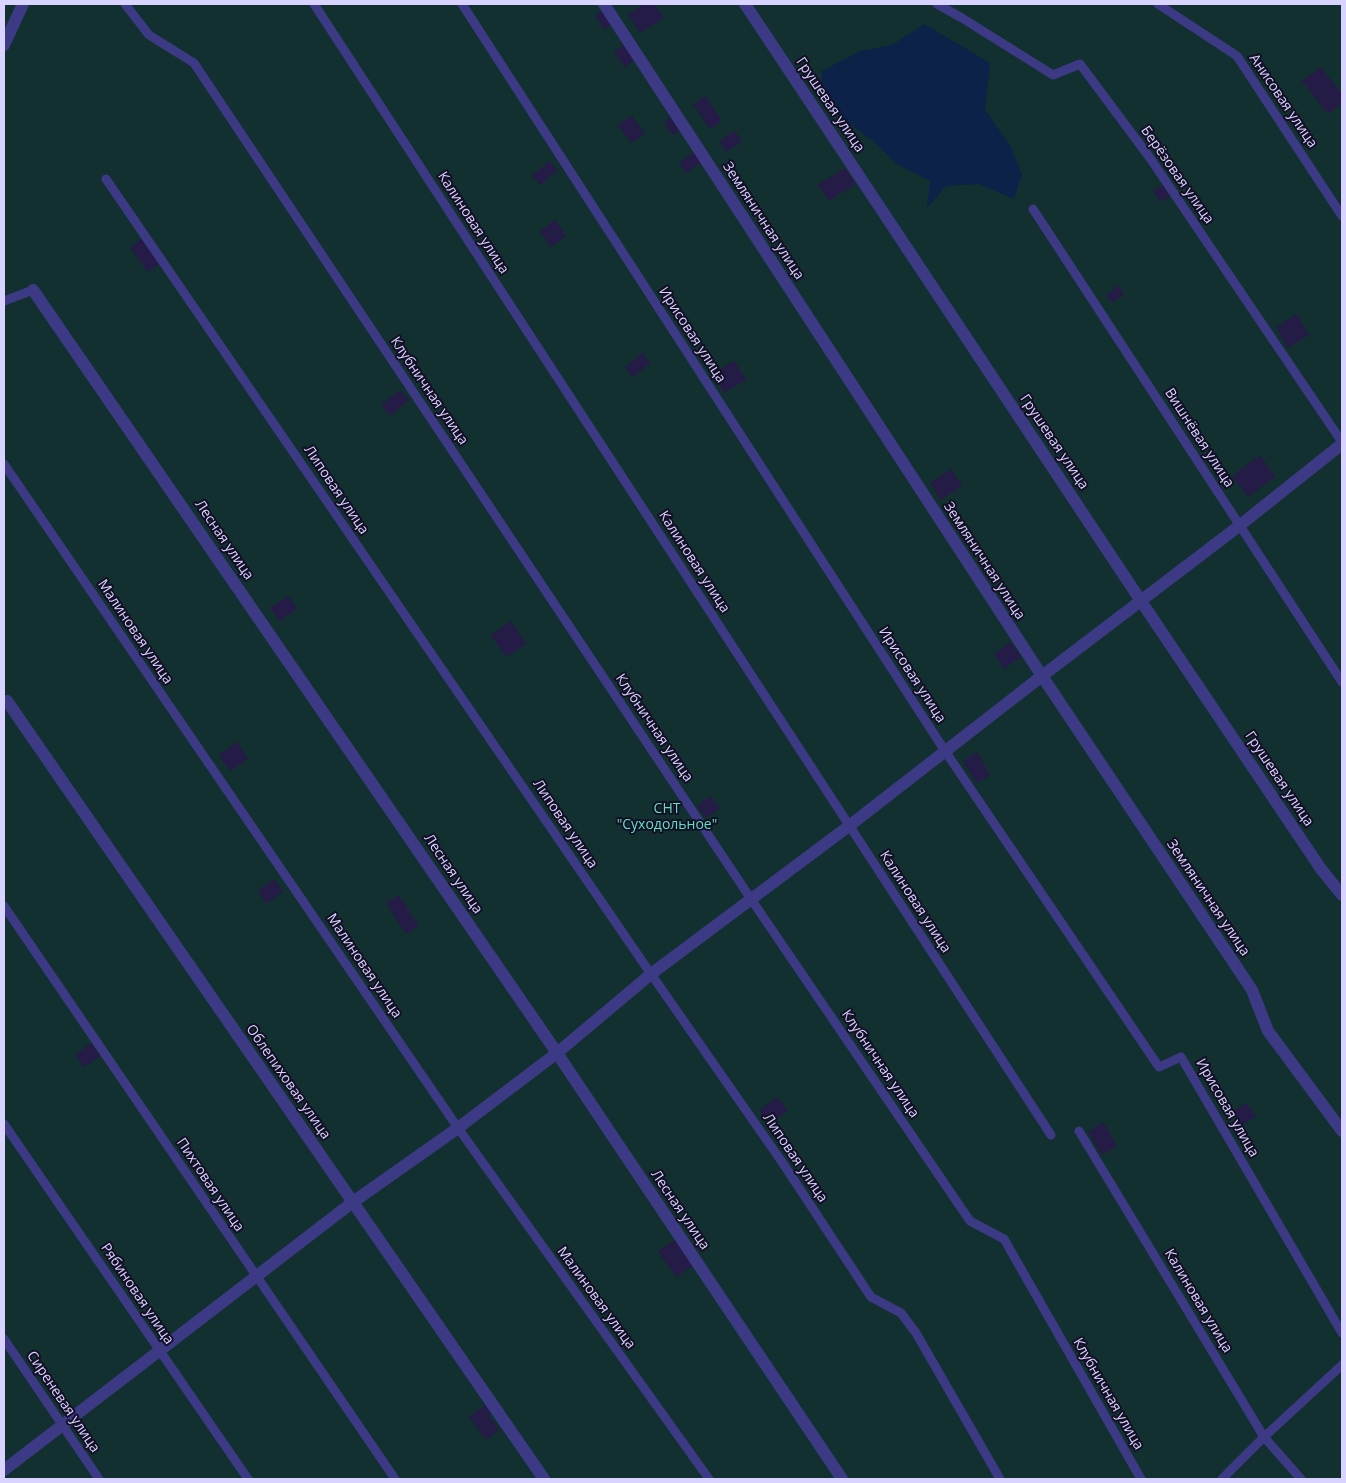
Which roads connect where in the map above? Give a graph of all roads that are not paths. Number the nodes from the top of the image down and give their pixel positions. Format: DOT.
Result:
graph roads {
  1 [pos="23,4"];
  2 [pos="126,4"];
  3 [pos="314,4"];
  4 [pos="462,4"];
  5 [pos="604,4"];
  6 [pos="744,4"];
  7 [pos="937,4"];
  8 [pos="1158,4"];
  9 [pos="4,45"];
  10 [pos="106,179"];
  11 [pos="1033,209"];
  12 [pos="1342,216"];
  13 [pos="34,290"];
  14 [pos="4,301"];
  15 [pos="1342,443"];
  16 [pos="4,464"];
  17 [pos="1239,526"];
  18 [pos="1141,601"];
  19 [pos="1042,676"];
  20 [pos="1342,682"];
  21 [pos="7,701"];
  22 [pos="945,751"];
  23 [pos="849,826"];
  24 [pos="1342,895"];
  25 [pos="750,899"];
  26 [pos="4,906"];
  27 [pos="652,974"];
  28 [pos="557,1053"];
  29 [pos="4,1124"];
  30 [pos="458,1128"];
  31 [pos="1079,1131"];
  32 [pos="1342,1131"];
  33 [pos="1052,1135"];
  34 [pos="353,1202"];
  35 [pos="256,1276"];
  36 [pos="1342,1333"];
  37 [pos="4,1340"];
  38 [pos="160,1352"];
  39 [pos="1342,1365"];
  40 [pos="63,1425"];
  41 [pos="1264,1437"];
  42 [pos="4,1470"];
  43 [pos="99,1479"];
  44 [pos="248,1479"];
  45 [pos="395,1479"];
  46 [pos="544,1479"];
  47 [pos="709,1479"];
  48 [pos="842,1479"];
  49 [pos="1000,1479"];
  50 [pos="1141,1479"];
  51 [pos="1222,1479"];
  52 [pos="1302,1479"];
  1 -- 9 [label="street"];
  2 -- 25 [label="lane, Клубничная улица"];
  3 -- 23 [label="lane, Калиновая улица"];
  4 -- 22 [label="lane, Ирисовая улица"];
  5 -- 19 [label="street, Земляничная улица"];
  6 -- 18 [label="street, Грушевая улица"];
  7 -- 15 [label="lane, Берёзовая улица"];
  8 -- 12 [label="lane, Анисовая улица"];
  10 -- 27 [label="lane, Липовая улица"];
  11 -- 17 [label="lane, Вишнёвая улица"];
  13 -- 14 [label="lane"];
  13 -- 28 [label="street, Лесная улица"];
  15 -- 17 [label="street"];
  16 -- 30 [label="lane, Малиновая улица"];
  17 -- 18 [label="street"];
  17 -- 20 [label="lane, Вишнёвая улица"];
  18 -- 19 [label="street"];
  18 -- 24 [label="street, Грушевая улица"];
  19 -- 22 [label="street"];
  19 -- 32 [label="street, Земляничная улица"];
  21 -- 34 [label="street, Облепиховая улица"];
  22 -- 23 [label="street"];
  22 -- 36 [label="lane, Ирисовая улица"];
  23 -- 25 [label="street"];
  23 -- 33 [label="lane, Калиновая улица"];
  25 -- 27 [label="street"];
  25 -- 50 [label="lane, Клубничная улица"];
  26 -- 35 [label="lane, Пихтовая улица"];
  27 -- 28 [label="street"];
  27 -- 49 [label="lane, Липовая улица"];
  28 -- 30 [label="street"];
  28 -- 48 [label="street, Лесная улица"];
  29 -- 38 [label="lane, Рябиновая улица"];
  30 -- 34 [label="street"];
  30 -- 47 [label="lane, Малиновая улица"];
  31 -- 41 [label="lane, Калиновая улица"];
  34 -- 35 [label="street"];
  34 -- 46 [label="street, Облепиховая улица"];
  35 -- 38 [label="street"];
  35 -- 45 [label="lane, Пихтовая улица"];
  37 -- 40 [label="lane, Сиреневая улица"];
  38 -- 40 [label="street"];
  38 -- 44 [label="lane, Рябиновая улица"];
  39 -- 41 [label="lane"];
  40 -- 42 [label="street"];
  40 -- 43 [label="lane, Сиреневая улица"];
  41 -- 51 [label="lane"];
  41 -- 52 [label="lane, Калиновая улица"];
}
